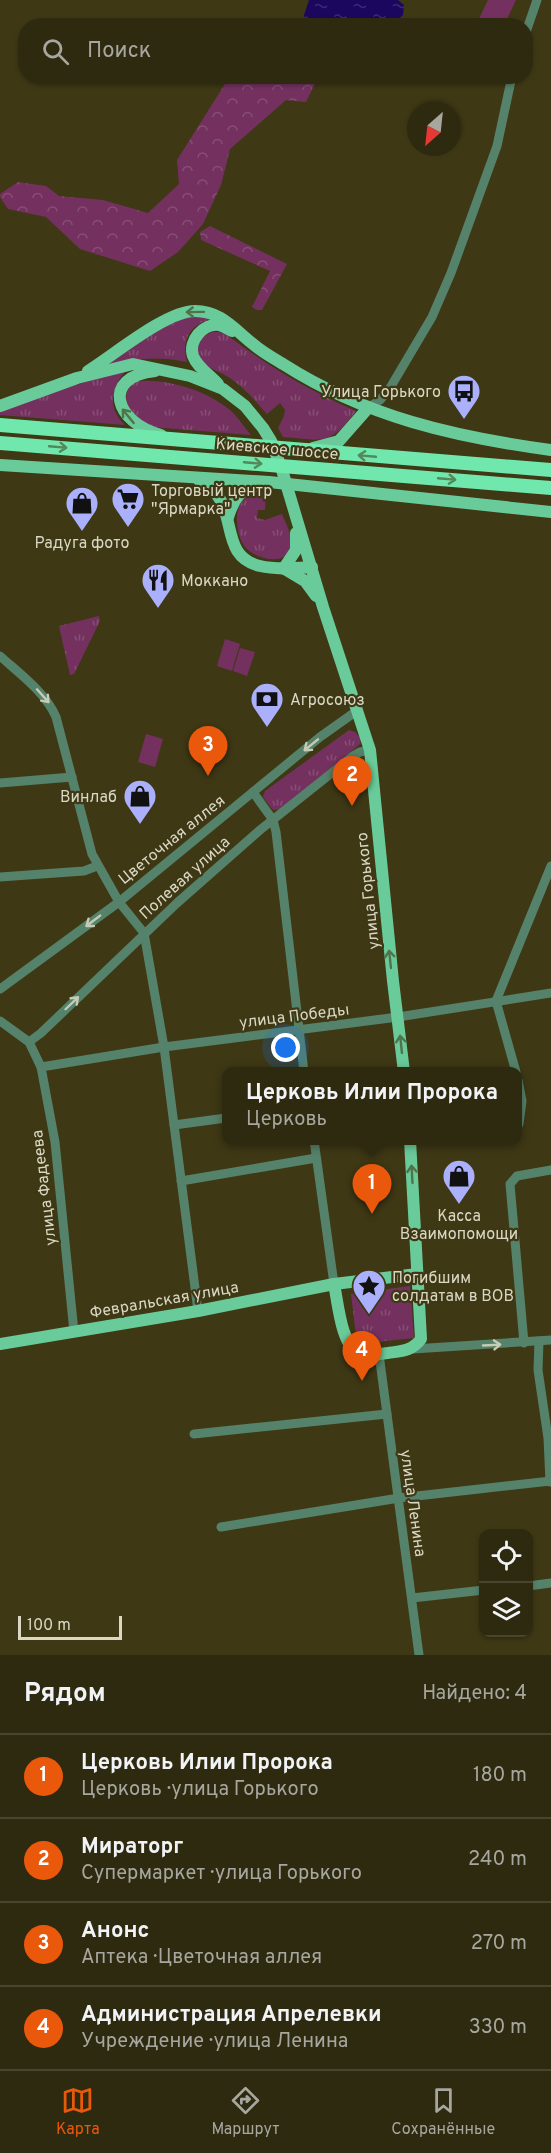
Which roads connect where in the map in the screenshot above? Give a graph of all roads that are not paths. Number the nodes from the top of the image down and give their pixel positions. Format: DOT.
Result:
graph roads {
  1 [pos="537,0"];
  2 [pos="530,18"];
  3 [pos="510,84"];
  4 [pos="245,338"];
  5 [pos="167,370"];
  6 [pos="77,378"];
  7 [pos="223,389"];
  8 [pos="0,406"];
  9 [pos="368,408"];
  10 [pos="0,425"];
  11 [pos="179,439"];
  12 [pos="0,443"];
  13 [pos="302,450"];
  14 [pos="551,450"];
  15 [pos="0,465"];
  16 [pos="551,471"];
  17 [pos="195,479"];
  18 [pos="269,482"];
  19 [pos="551,488"];
  20 [pos="551,504"];
  21 [pos="292,505"];
  22 [pos="513,509"];
  23 [pos="551,512"];
  24 [pos="228,517"];
  25 [pos="312,567"];
  26 [pos="284,568"];
  27 [pos="323,607"];
  28 [pos="0,656"];
  29 [pos="358,710"];
  30 [pos="370,750"];
  31 [pos="72,777"];
  32 [pos="0,783"];
  33 [pos="253,792"];
  34 [pos="273,820"];
  35 [pos="551,866"];
  36 [pos="97,867"];
  37 [pos="0,877"];
  38 [pos="118,902"];
  39 [pos="144,933"];
  40 [pos="0,989"];
  41 [pos="551,993"];
  42 [pos="496,1001"];
  43 [pos="398,1017"];
  44 [pos="0,1021"];
  45 [pos="298,1028"];
  46 [pos="29,1042"];
  47 [pos="164,1047"];
  48 [pos="303,1067"];
  49 [pos="404,1067"];
  50 [pos="515,1067"];
  51 [pos="41,1068"];
  52 [pos="222,1119"];
  53 [pos="174,1125"];
  54 [pos="315,1145"];
  55 [pos="410,1145"];
  56 [pos="316,1158"];
  57 [pos="551,1170"];
  58 [pos="181,1181"];
  59 [pos="417,1274"];
  60 [pos="334,1284"];
  61 [pos="198,1311"];
  62 [pos="74,1332"];
  63 [pos="551,1340"];
  64 [pos="538,1341"];
  65 [pos="524,1343"];
  66 [pos="0,1344"];
  67 [pos="413,1349"];
  68 [pos="379,1354"];
  69 [pos="387,1414"];
  70 [pos="194,1434"];
  71 [pos="551,1481"];
  72 [pos="399,1498"];
  73 [pos="221,1527"];
  74 [pos="551,1583"];
  75 [pos="533,1585"];
  76 [pos="479,1590"];
  77 [pos="412,1598"];
  78 [pos="419,1655"];
  1 -- 2 [label="street"];
  3 -- 9 [label="street"];
  4 -- 6 [label="main road, one-way"];
  4 -- 7 [label="main road"];
  4 -- 9 [label="main road"];
  5 -- 6 [label="main road"];
  5 -- 7 [label="main road"];
  11 -- 5 [label="main road, one-way"];
  6 -- 8 [label="main road"];
  7 -- 21 [label="main road"];
  9 -- 13 [label="main road"];
  9 -- 14 [label="main road"];
  10 -- 11 [label="highway, Киевское шоссе"];
  11 -- 13 [label="highway, Киевское шоссе"];
  12 -- 19 [label="highway, Киевское шоссе, one-way"];
  16 -- 13 [label="highway, Киевское шоссе, one-way"];
  15 -- 17 [label="main road"];
  17 -- 18 [label="main road"];
  17 -- 24 [label="main road"];
  18 -- 22 [label="main road"];
  18 -- 24 [label="main road"];
  20 -- 22 [label="main road"];
  21 -- 25 [label="main road"];
  21 -- 26 [label="main road"];
  22 -- 23 [label="main road"];
  24 -- 26 [label="main road"];
  25 -- 26 [label="main road"];
  25 -- 27 [label="main road"];
  26 -- 27 [label="main road"];
  27 -- 29 [label="main road, улица Горького"];
  28 -- 31 [label="street, one-way"];
  29 -- 30 [label="main road, улица Горького"];
  29 -- 33 [label="street, Цветочная аллея, one-way"];
  30 -- 34 [label="street, Полевая улица"];
  43 -- 30 [label="main road, улица Горького, one-way"];
  31 -- 32 [label="street"];
  31 -- 36 [label="street"];
  33 -- 34 [label="street"];
  33 -- 38 [label="street, Цветочная аллея"];
  34 -- 39 [label="street, Полевая улица"];
  34 -- 45 [label="street"];
  35 -- 42 [label="street"];
  36 -- 37 [label="street"];
  36 -- 38 [label="street"];
  38 -- 39 [label="street"];
  38 -- 40 [label="street, Цветочная аллея, one-way"];
  46 -- 39 [label="street, Полевая улица, one-way"];
  39 -- 47 [label="street"];
  41 -- 42 [label="street, улица Победы"];
  42 -- 43 [label="street, улица Победы"];
  42 -- 50 [label="street"];
  43 -- 45 [label="street, улица Победы"];
  49 -- 43 [label="main road, улица Горького, one-way"];
  44 -- 46 [label="street"];
  45 -- 47 [label="street, улица Победы"];
  45 -- 48 [label="street"];
  46 -- 51 [label="street, улица Фадеева"];
  47 -- 51 [label="street, улица Победы"];
  47 -- 53 [label="street"];
  51 -- 62 [label="street, улица Фадеева"];
  52 -- 53 [label="street"];
  53 -- 58 [label="street"];
  54 -- 56 [label="street"];
  59 -- 55 [label="main road, one-way"];
  56 -- 58 [label="street"];
  56 -- 60 [label="street"];
  57 -- 65 [label="street"];
  58 -- 61 [label="street"];
  59 -- 60 [label="main road, Февральская улица"];
  59 -- 67 [label="main road"];
  60 -- 61 [label="main road, Февральская улица"];
  60 -- 68 [label="main road"];
  61 -- 62 [label="main road, Февральская улица"];
  62 -- 66 [label="main road, Февральская улица"];
  63 -- 64 [label="street"];
  64 -- 65 [label="street"];
  64 -- 71 [label="street"];
  67 -- 65 [label="street, one-way"];
  67 -- 68 [label="main road"];
  68 -- 69 [label="street, улица Ленина"];
  69 -- 70 [label="street"];
  69 -- 72 [label="street, улица Ленина"];
  71 -- 72 [label="street"];
  72 -- 73 [label="street"];
  72 -- 77 [label="street, улица Ленина"];
  74 -- 75 [label="street"];
  76 -- 77 [label="street"];
  77 -- 78 [label="street, улица Ленина"];
}
